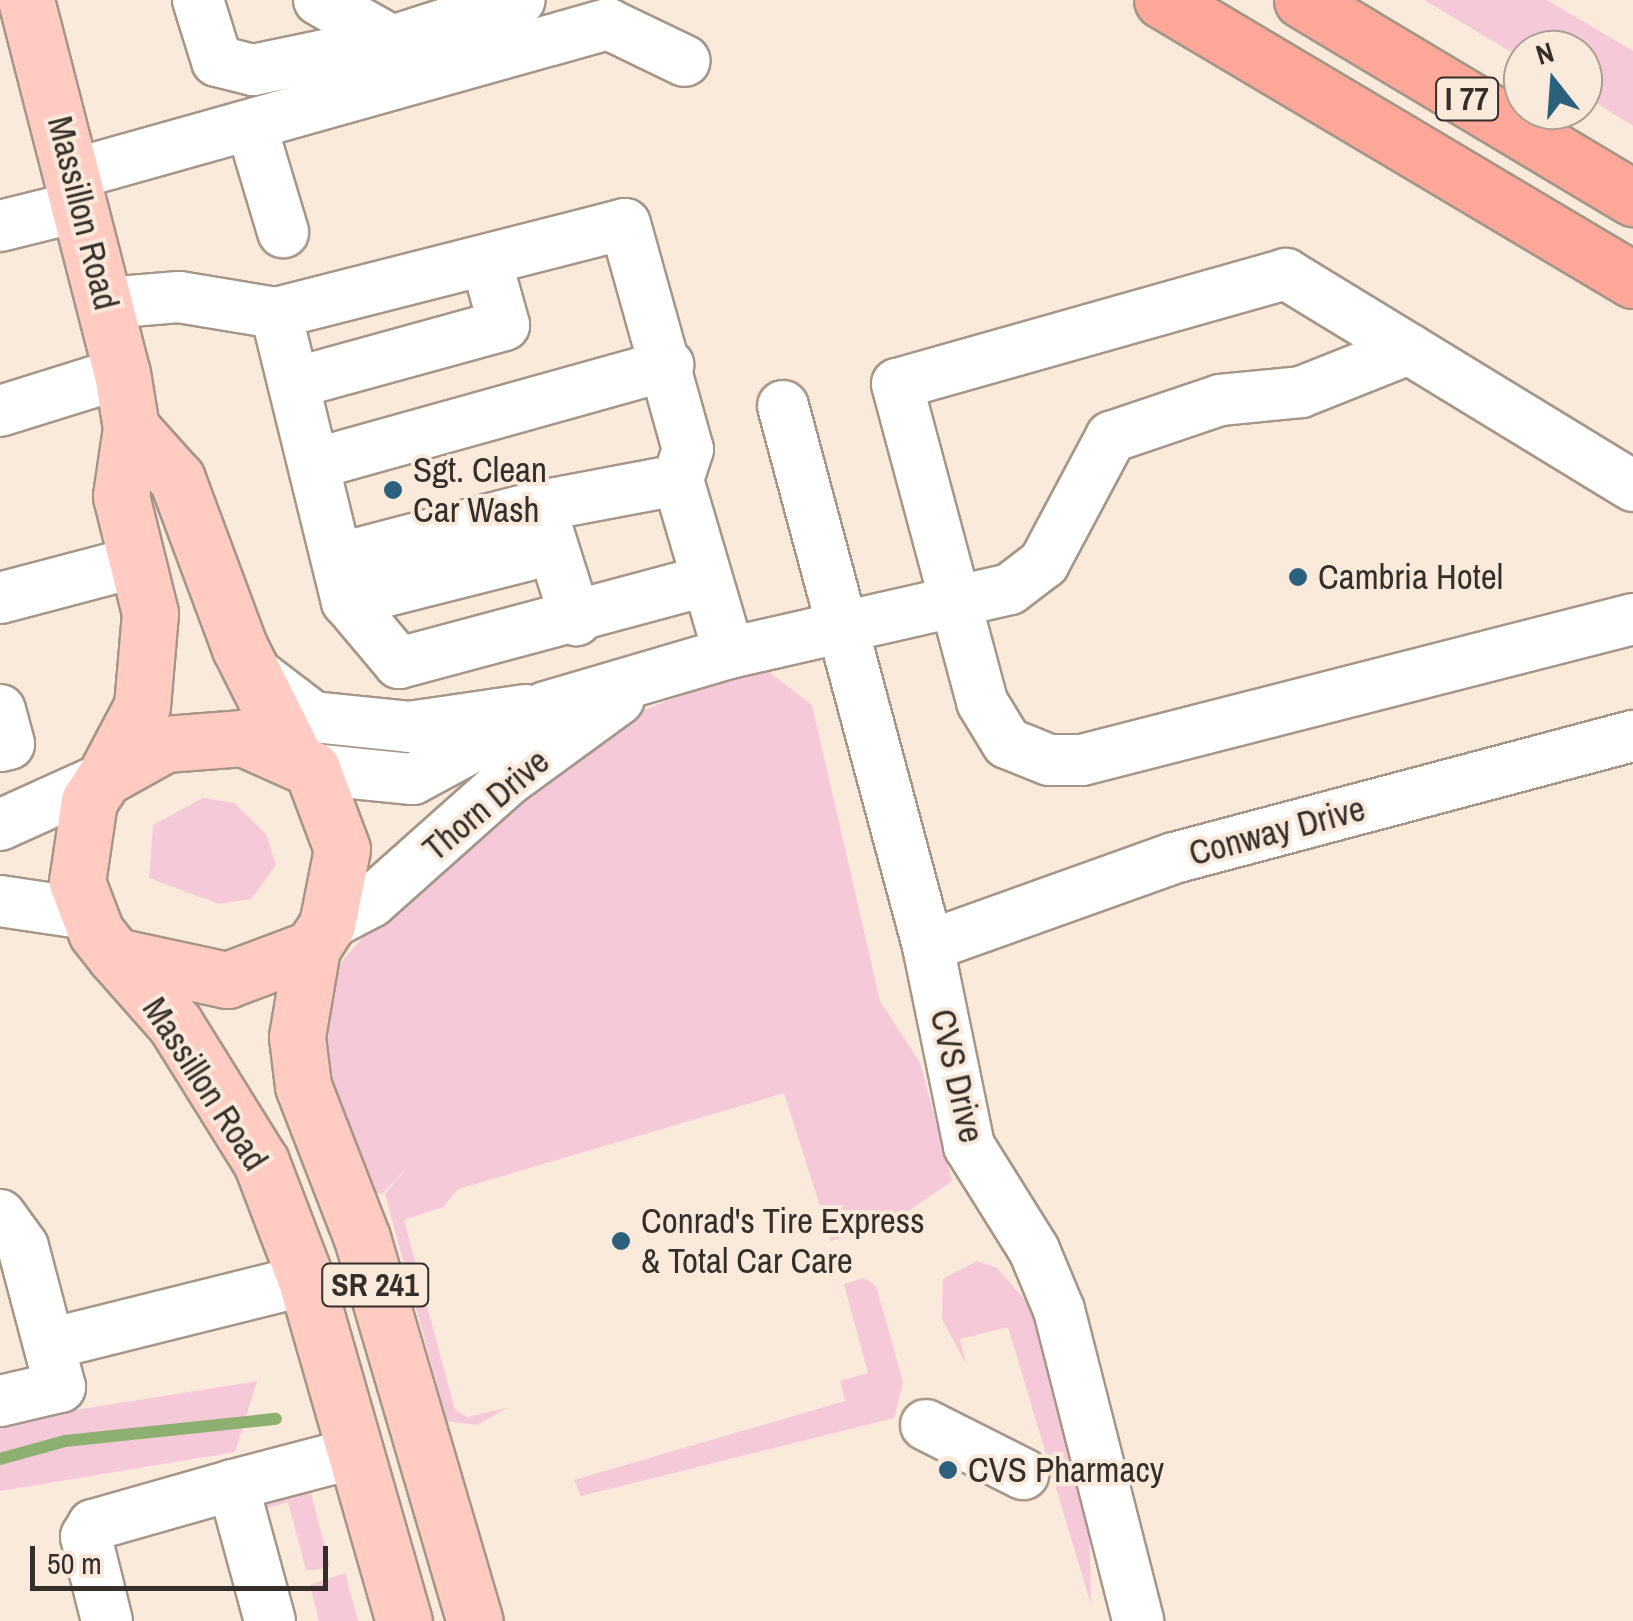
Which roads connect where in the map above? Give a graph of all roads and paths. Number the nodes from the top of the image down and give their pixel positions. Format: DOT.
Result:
graph roads {
  1 [pos="26,0"];
  2 [pos="198,0"];
  3 [pos="318,0"];
  4 [pos="476,0"];
  5 [pos="520,0"];
  6 [pos="1162,0"];
  7 [pos="1302,0"];
  8 [pos="402,38"];
  9 [pos="684,60"];
  10 [pos="252,125"];
  11 [pos="78,190"];
  12 [pos="1633,198"];
  13 [pos="0,226"];
  14 [pos="282,232"];
  15 [pos="486,260"];
  16 [pos="1633,280"];
  17 [pos="107,303"];
  18 [pos="276,313"];
  19 [pos="1409,349"];
  20 [pos="668,365"];
  21 [pos="122,373"];
  22 [pos="294,383"];
  23 [pos="783,406"];
  24 [pos="0,411"];
  25 [pos="131,428"];
  26 [pos="314,464"];
  27 [pos="678,480"];
  28 [pos="1633,486"];
  29 [pos="546,527"];
  30 [pos="136,562"];
  31 [pos="342,580"];
  32 [pos="706,581"];
  33 [pos="0,598"];
  34 [pos="956,604"];
  35 [pos="1633,619"];
  36 [pos="576,620"];
  37 [pos="844,632"];
  38 [pos="729,653"];
  39 [pos="250,669"];
  40 [pos="643,682"];
  41 [pos="546,707"];
  42 [pos="0,710"];
  43 [pos="1633,736"];
  44 [pos="0,746"];
  45 [pos="302,762"];
  46 [pos="104,778"];
  47 [pos="0,825"];
  48 [pos="0,901"];
  49 [pos="101,935"];
  50 [pos="320,936"];
  51 [pos="928,946"];
  52 [pos="0,1215"];
  53 [pos="306,1280"];
  54 [pos="50,1344"];
  55 [pos="0,1401"];
  56 [pos="926,1425"];
  57 [pos="356,1453"];
  58 [pos="1023,1474"];
  59 [pos="233,1486"];
  60 [pos="107,1621"];
  61 [pos="270,1621"];
  62 [pos="404,1621"];
  63 [pos="476,1621"];
  64 [pos="1138,1621"];
  1 -- 11 [label="main road, Massillon Road"];
  2 -- 8 [label="street"];
  3 -- 8 [label="street"];
  4 -- 8 [label="street"];
  5 -- 8 [label="street"];
  6 -- 16 [label="highway"];
  7 -- 12 [label="highway, I 77"];
  9 -- 10 [label="street"];
  10 -- 11 [label="street"];
  10 -- 14 [label="street"];
  11 -- 13 [label="street"];
  11 -- 17 [label="main road, Massillon Road"];
  15 -- 18 [label="street"];
  15 -- 20 [label="street"];
  15 -- 22 [label="street"];
  17 -- 18 [label="street"];
  17 -- 21 [label="main road, Massillon Road"];
  18 -- 22 [label="street"];
  19 -- 28 [label="street"];
  19 -- 34 [label="street, Thorn Drive"];
  19 -- 34 [label="street"];
  20 -- 26 [label="street"];
  20 -- 27 [label="street"];
  21 -- 24 [label="street"];
  21 -- 25 [label="main road, Massillon Road"];
  22 -- 26 [label="street"];
  23 -- 37 [label="street, CVS Drive"];
  25 -- 30 [label="main road, Massillon Road"];
  25 -- 39 [label="main road, SR 241"];
  26 -- 31 [label="street"];
  27 -- 29 [label="street"];
  27 -- 32 [label="street"];
  29 -- 31 [label="street"];
  29 -- 36 [label="street"];
  30 -- 33 [label="street"];
  30 -- 46 [label="main road, Massillon Road"];
  31 -- 36 [label="street"];
  32 -- 36 [label="street"];
  32 -- 38 [label="street"];
  34 -- 35 [label="street"];
  34 -- 37 [label="street, Thorn Drive"];
  37 -- 38 [label="street, Thorn Drive"];
  37 -- 51 [label="street, CVS Drive"];
  38 -- 40 [label="street, Thorn Drive"];
  39 -- 41 [label="street, Thorn Drive"];
  39 -- 45 [label="main road, SR 241"];
  40 -- 41 [label="street, Thorn Drive"];
  40 -- 50 [label="street, Thorn Drive"];
  41 -- 45 [label="street, Thorn Drive"];
  42 -- 44 [label="street"];
  43 -- 51 [label="street, Conway Drive"];
  45 -- 46 [label="main road"];
  45 -- 50 [label="main road, SR 241"];
  46 -- 47 [label="street"];
  46 -- 49 [label="main road"];
  48 -- 49 [label="street"];
  49 -- 50 [label="main road"];
  49 -- 53 [label="main road, Massillon Road / SR 241"];
  50 -- 63 [label="main road, Massillon Road / SR 241"];
  51 -- 64 [label="street, CVS Drive"];
  52 -- 54 [label="street"];
  53 -- 54 [label="street"];
  53 -- 57 [label="main road, Massillon Road / SR 241"];
  54 -- 55 [label="street"];
  56 -- 58 [label="street"];
  57 -- 59 [label="street"];
  57 -- 62 [label="main road, Massillon Road / SR 241"];
  59 -- 60 [label="street"];
  59 -- 61 [label="street"];
}
